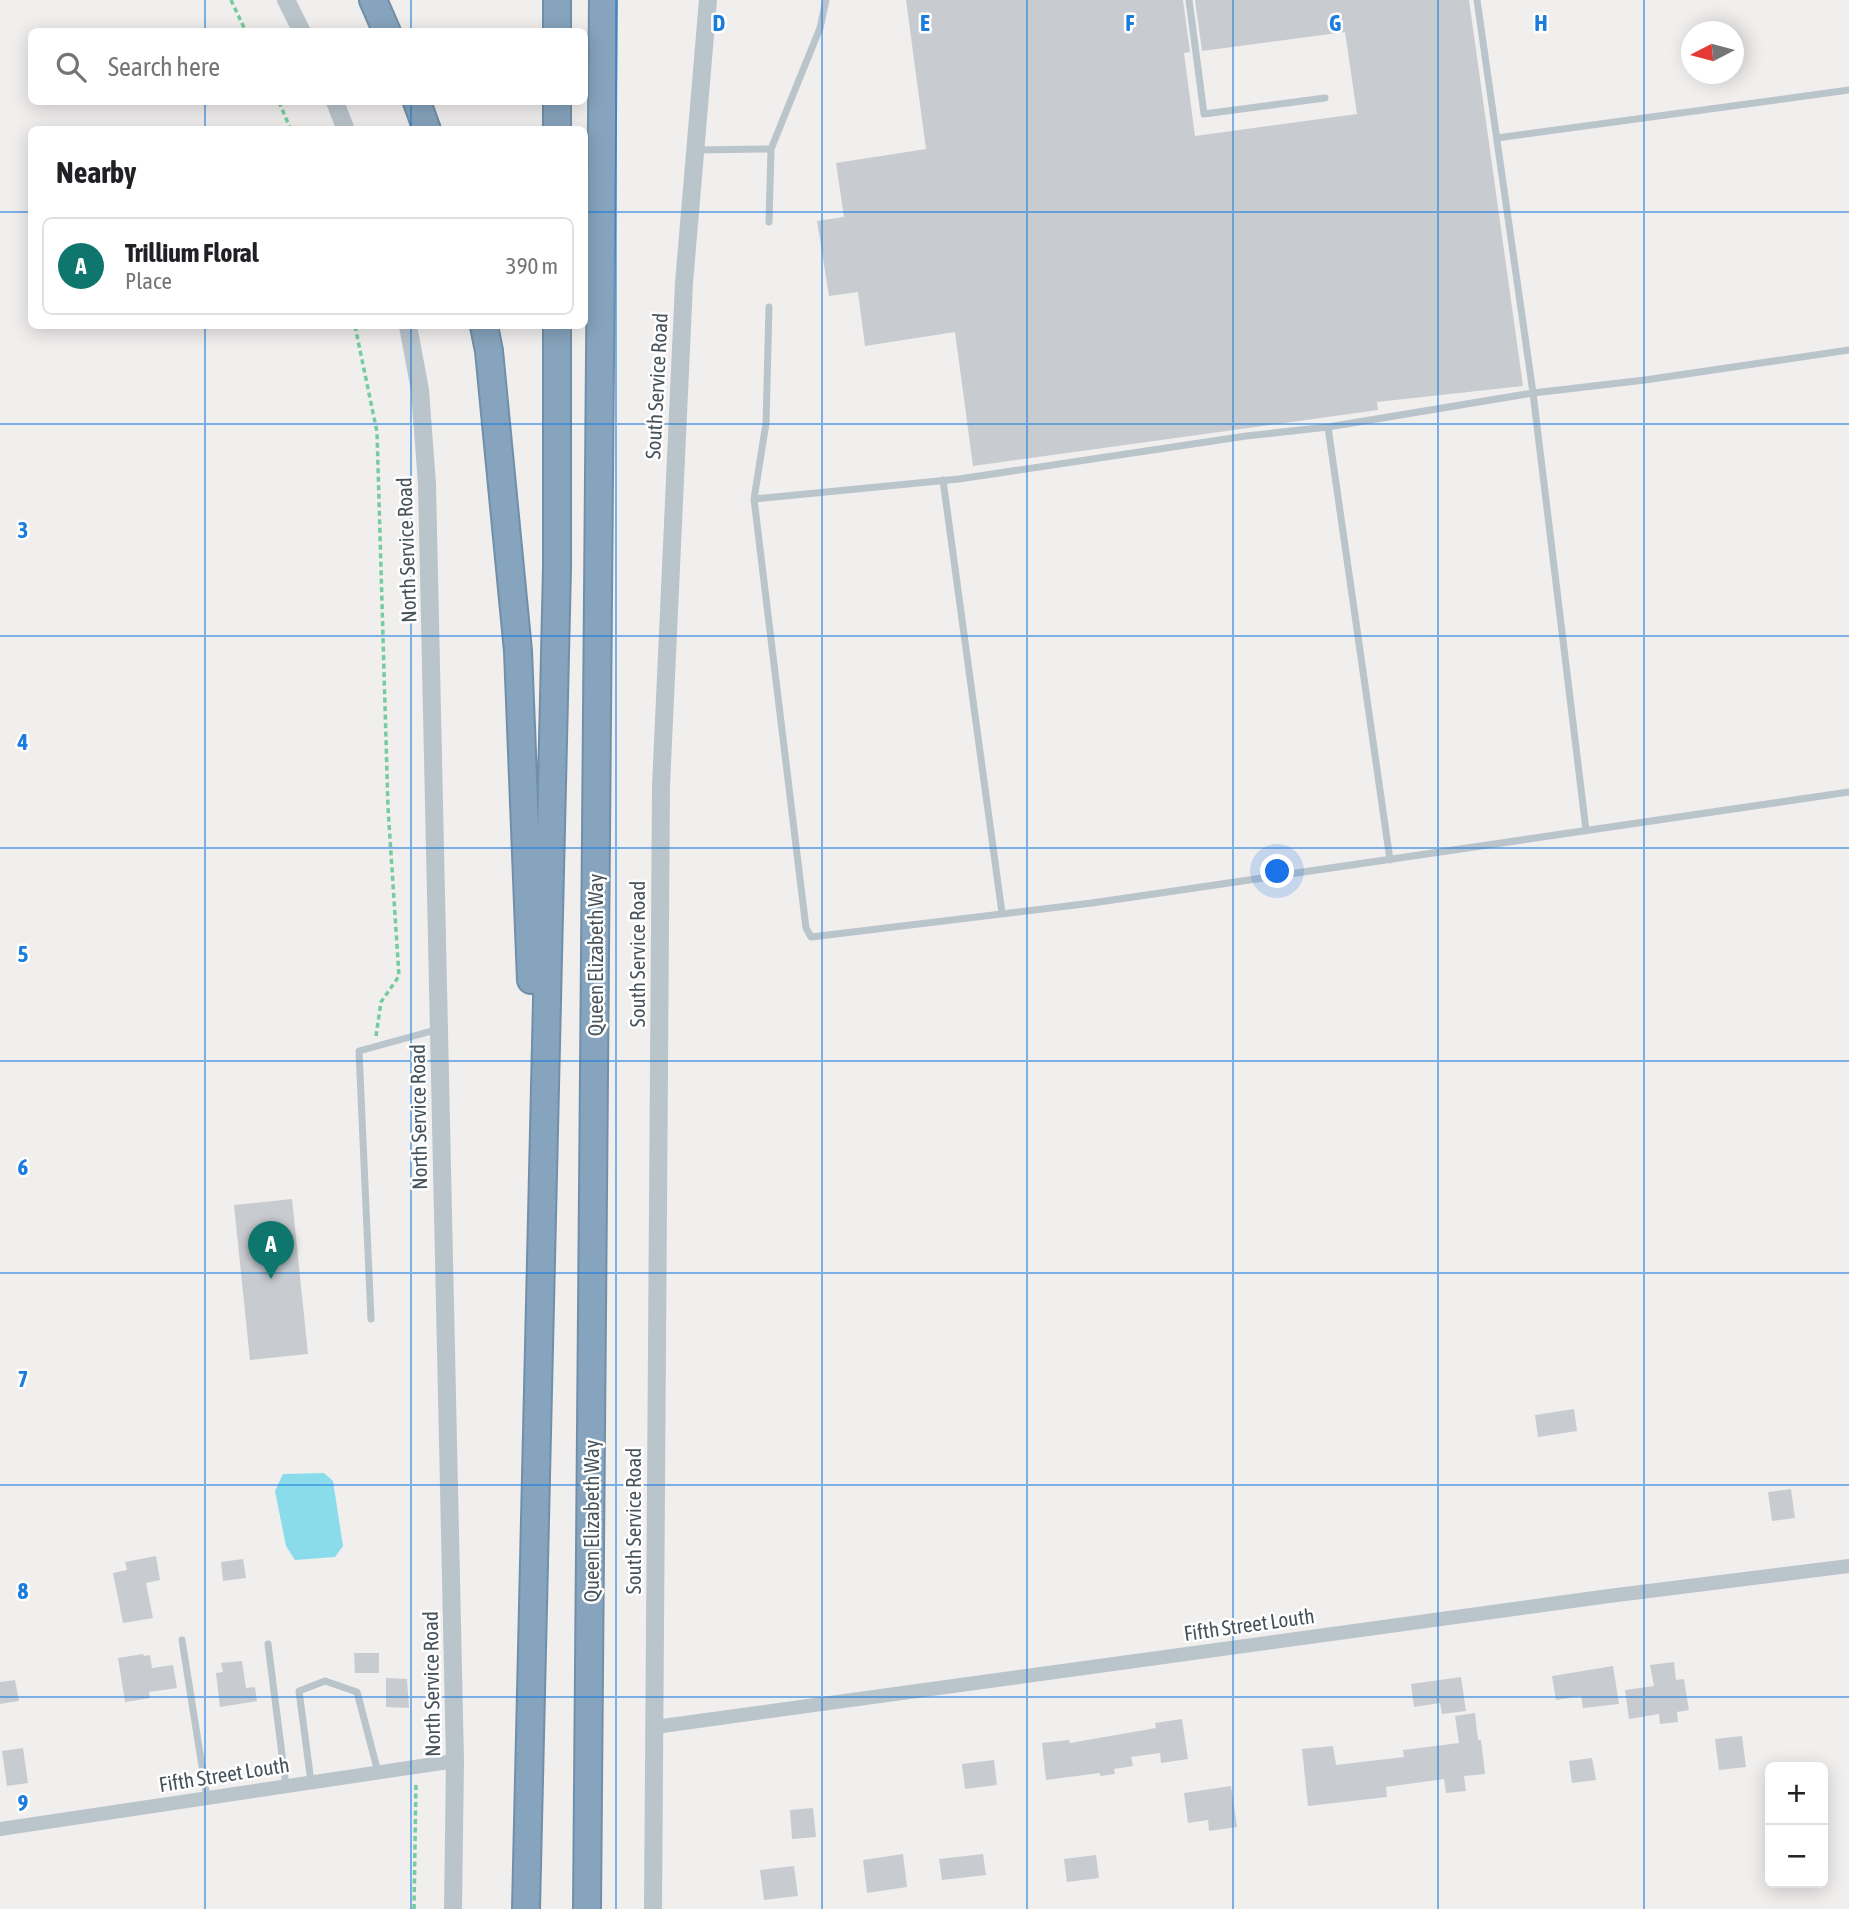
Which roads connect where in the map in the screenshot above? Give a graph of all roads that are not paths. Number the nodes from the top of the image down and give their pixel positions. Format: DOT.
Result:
graph roads {
  1 [pos="286,0"];
  2 [pos="373,0"];
  3 [pos="557,0"];
  4 [pos="603,0"];
  5 [pos="708,0"];
  6 [pos="826,0"];
  7 [pos="1189,0"];
  8 [pos="1477,0"];
  9 [pos="300,28"];
  10 [pos="385,28"];
  11 [pos="557,28"];
  12 [pos="1849,90"];
  13 [pos="1325,98"];
  14 [pos="336,105"];
  15 [pos="418,105"];
  16 [pos="557,105"];
  17 [pos="344,126"];
  18 [pos="426,126"];
  19 [pos="557,126"];
  20 [pos="1497,138"];
  21 [pos="771,149"];
  22 [pos="695,150"];
  23 [pos="769,222"];
  24 [pos="769,307"];
  25 [pos="409,329"];
  26 [pos="485,329"];
  27 [pos="557,329"];
  28 [pos="1849,350"];
  29 [pos="1533,393"];
  30 [pos="1328,427"];
  31 [pos="943,480"];
  32 [pos="754,499"];
  33 [pos="1849,792"];
  34 [pos="1586,830"];
  35 [pos="1390,860"];
  36 [pos="1002,912"];
  37 [pos="439,1029"];
  38 [pos="542,1226"];
  39 [pos="371,1319"];
  40 [pos="1849,1566"];
  41 [pos="182,1640"];
  42 [pos="268,1644"];
  43 [pos="655,1727"];
  44 [pos="455,1761"];
  45 [pos="378,1772"];
  46 [pos="311,1782"];
  47 [pos="286,1786"];
  48 [pos="207,1798"];
  49 [pos="0,1829"];
  50 [pos="453,1909"];
  51 [pos="526,1909"];
  52 [pos="587,1909"];
  53 [pos="653,1909"];
  1 -- 9 [label="street"];
  2 -- 10 [label="highway"];
  3 -- 11 [label="highway"];
  4 -- 52 [label="highway, Queen Elizabeth Way"];
  5 -- 22 [label="street, South Service Road"];
  6 -- 21 [label="lane"];
  7 -- 13 [label="lane"];
  8 -- 20 [label="lane"];
  12 -- 20 [label="lane"];
  14 -- 17 [label="street"];
  15 -- 18 [label="highway"];
  16 -- 19 [label="highway"];
  20 -- 29 [label="lane"];
  21 -- 22 [label="lane"];
  21 -- 23 [label="lane"];
  22 -- 43 [label="street, South Service Road"];
  24 -- 32 [label="lane"];
  25 -- 37 [label="street, North Service Road"];
  26 -- 38 [label="highway"];
  27 -- 38 [label="highway"];
  28 -- 29 [label="lane"];
  29 -- 30 [label="lane"];
  29 -- 34 [label="lane"];
  30 -- 31 [label="lane"];
  30 -- 35 [label="lane"];
  31 -- 32 [label="lane"];
  31 -- 36 [label="lane"];
  32 -- 36 [label="lane"];
  33 -- 34 [label="lane"];
  34 -- 35 [label="lane"];
  35 -- 36 [label="lane"];
  37 -- 39 [label="lane"];
  37 -- 44 [label="street, North Service Road"];
  38 -- 51 [label="highway"];
  40 -- 43 [label="street, Fifth Street Louth"];
  41 -- 48 [label="lane"];
  42 -- 47 [label="lane"];
  43 -- 53 [label="street, South Service Road"];
  44 -- 45 [label="street, Fifth Street Louth"];
  44 -- 50 [label="street, North Service Road"];
  45 -- 46 [label="street, Fifth Street Louth"];
  45 -- 46 [label="lane"];
  46 -- 47 [label="street, Fifth Street Louth"];
  47 -- 48 [label="street, Fifth Street Louth"];
  48 -- 49 [label="street, Fifth Street Louth"];
}
